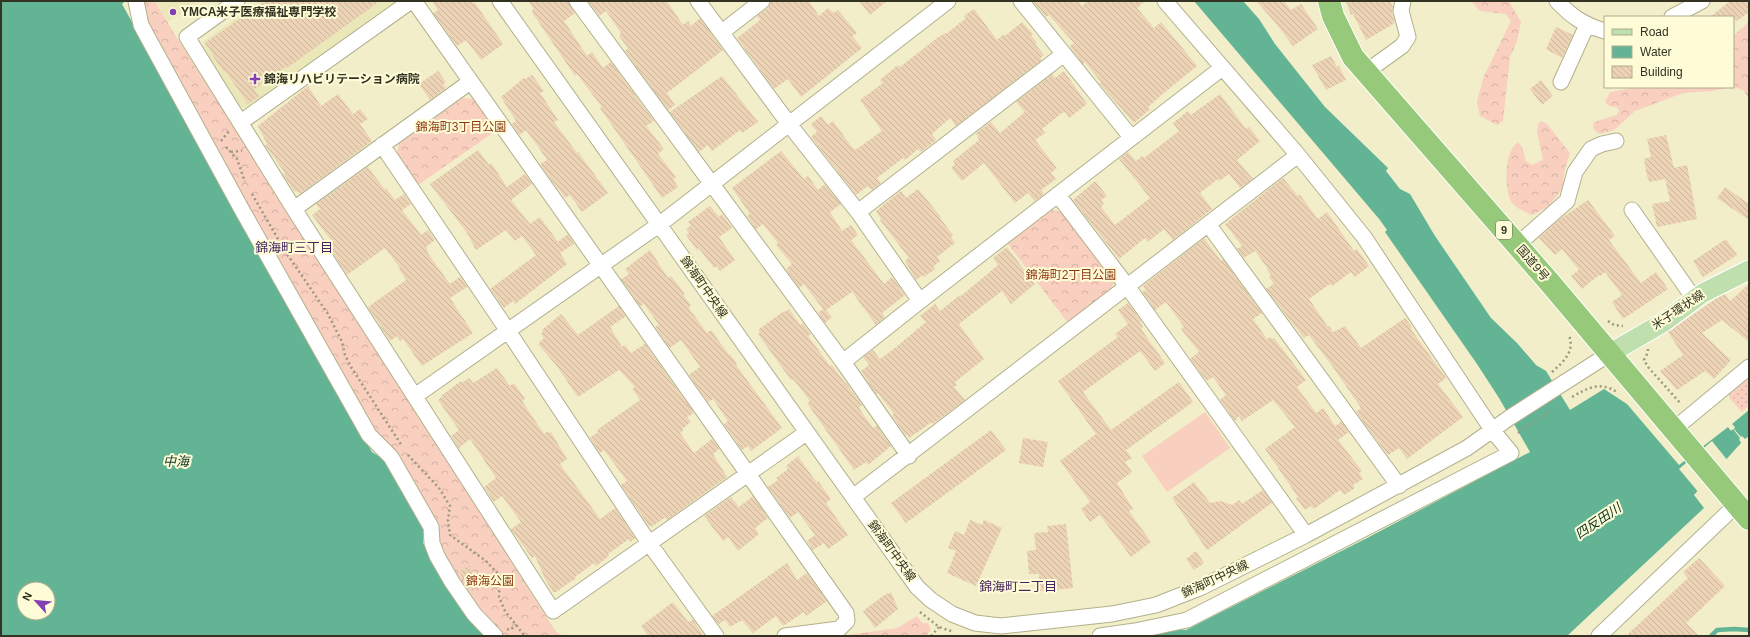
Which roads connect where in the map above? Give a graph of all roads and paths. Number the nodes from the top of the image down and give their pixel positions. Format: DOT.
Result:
graph roads {
  1 [pos="136,1"];
  2 [pos="237,1"];
  3 [pos="411,1"];
  4 [pos="414,1"];
  5 [pos="500,1"];
  6 [pos="577,1"];
  7 [pos="698,1"];
  8 [pos="762,1"];
  9 [pos="948,1"];
  10 [pos="1021,1"];
  11 [pos="1165,1"];
  12 [pos="1330,1"];
  13 [pos="1403,1"];
  14 [pos="1557,1"];
  15 [pos="1702,1"];
  16 [pos="1674,16"];
  17 [pos="1587,25"];
  18 [pos="1604,31"];
  19 [pos="722,32"];
  20 [pos="1064,54"];
  21 [pos="1222,68"];
  22 [pos="1366,72"];
  23 [pos="470,82"];
  24 [pos="1561,82"];
  25 [pos="241,122"];
  26 [pos="789,124"];
  27 [pos="217,136"];
  28 [pos="1131,137"];
  29 [pos="1616,141"];
  30 [pos="382,145"];
  31 [pos="1298,155"];
  32 [pos="245,183"];
  33 [pos="711,184"];
  34 [pos="249,190"];
  35 [pos="1058,195"];
  36 [pos="294,209"];
  37 [pos="1632,210"];
  38 [pos="858,212"];
  39 [pos="660,224"];
  40 [pos="1208,224"];
  41 [pos="1517,245"];
  42 [pos="601,265"];
  43 [pos="1749,270"];
  44 [pos="1127,286"];
  45 [pos="1695,300"];
  46 [pos="920,301"];
  47 [pos="1604,319"];
  48 [pos="1626,326"];
  49 [pos="508,331"];
  50 [pos="1576,343"];
  51 [pos="1647,347"];
  52 [pos="1571,348"];
  53 [pos="1609,354"];
  54 [pos="1567,357"];
  55 [pos="843,362"];
  56 [pos="1571,363"];
  57 [pos="1749,367"];
  58 [pos="1618,392"];
  59 [pos="415,396"];
  60 [pos="1566,400"];
  61 [pos="1681,404"];
  62 [pos="1554,408"];
  63 [pos="1673,430"];
  64 [pos="1493,431"];
  65 [pos="806,433"];
  66 [pos="1518,433"];
  67 [pos="909,456"];
  68 [pos="748,474"];
  69 [pos="1399,486"];
  70 [pos="853,497"];
  71 [pos="1743,512"];
  72 [pos="1306,535"];
  73 [pos="649,543"];
  74 [pos="939,627"];
  75 [pos="495,636"];
  76 [pos="527,636"];
  77 [pos="716,636"];
  78 [pos="785,636"];
  79 [pos="931,636"];
  80 [pos="1100,636"];
  81 [pos="1599,636"];
  1 -- 75 [label="street"];
  2 -- 25 [label="street"];
  3 -- 25 [label="street"];
  4 -- 23 [label="street"];
  5 -- 39 [label="street, 錦海町中央線"];
  6 -- 33 [label="street"];
  7 -- 19 [label="street"];
  8 -- 19 [label="street"];
  9 -- 26 [label="street"];
  10 -- 20 [label="street"];
  11 -- 21 [label="street"];
  12 -- 22 [label="highway, 国道9号 / 9"];
  13 -- 22 [label="street"];
  14 -- 17 [label="street"];
  15 -- 16 [label="street"];
  17 -- 18 [label="street"];
  17 -- 24 [label="street"];
  19 -- 26 [label="street"];
  20 -- 28 [label="street"];
  20 -- 38 [label="street"];
  21 -- 28 [label="street"];
  21 -- 31 [label="street"];
  22 -- 41 [label="highway, 国道9号 / 9"];
  23 -- 30 [label="street"];
  23 -- 42 [label="street"];
  25 -- 36 [label="street"];
  26 -- 33 [label="street"];
  26 -- 38 [label="street"];
  27 -- 32 [label="path"];
  28 -- 35 [label="street"];
  29 -- 41 [label="street"];
  30 -- 36 [label="street"];
  30 -- 49 [label="street"];
  31 -- 40 [label="street"];
  31 -- 64 [label="street"];
  33 -- 39 [label="street"];
  33 -- 55 [label="street"];
  34 -- 76 [label="path"];
  35 -- 44 [label="street"];
  35 -- 46 [label="street"];
  36 -- 59 [label="street"];
  37 -- 45 [label="street"];
  38 -- 46 [label="street"];
  39 -- 42 [label="street"];
  39 -- 65 [label="street, 錦海町中央線"];
  40 -- 44 [label="street"];
  40 -- 69 [label="street"];
  41 -- 53 [label="highway, 国道9号 / 9"];
  42 -- 49 [label="street"];
  42 -- 68 [label="street"];
  43 -- 45 [label="main road, 米子環状線"];
  44 -- 67 [label="street"];
  44 -- 72 [label="street"];
  45 -- 53 [label="main road, 米子環状線"];
  46 -- 55 [label="street"];
  47 -- 48 [label="path"];
  49 -- 59 [label="street"];
  49 -- 73 [label="street"];
  50 -- 52 [label="path"];
  51 -- 61 [label="path"];
  53 -- 63 [label="highway, 国道9号 / 9"];
  53 -- 64 [label="street, 錦海町中央線"];
  54 -- 56 [label="path"];
  55 -- 67 [label="street"];
  57 -- 63 [label="street"];
  58 -- 60 [label="path"];
  59 -- 73 [label="street"];
  62 -- 66 [label="path"];
  63 -- 71 [label="highway, 国道9号 / 9"];
  64 -- 69 [label="street, 錦海町中央線"];
  64 -- 80 [label="street"];
  65 -- 68 [label="street"];
  65 -- 70 [label="street, 錦海町中央線"];
  67 -- 70 [label="street"];
  68 -- 73 [label="street"];
  68 -- 78 [label="street"];
  69 -- 72 [label="street, 錦海町中央線"];
  70 -- 72 [label="street, 錦海町中央線"];
  71 -- 81 [label="street"];
  73 -- 77 [label="street"];
  74 -- 79 [label="path"];
}
